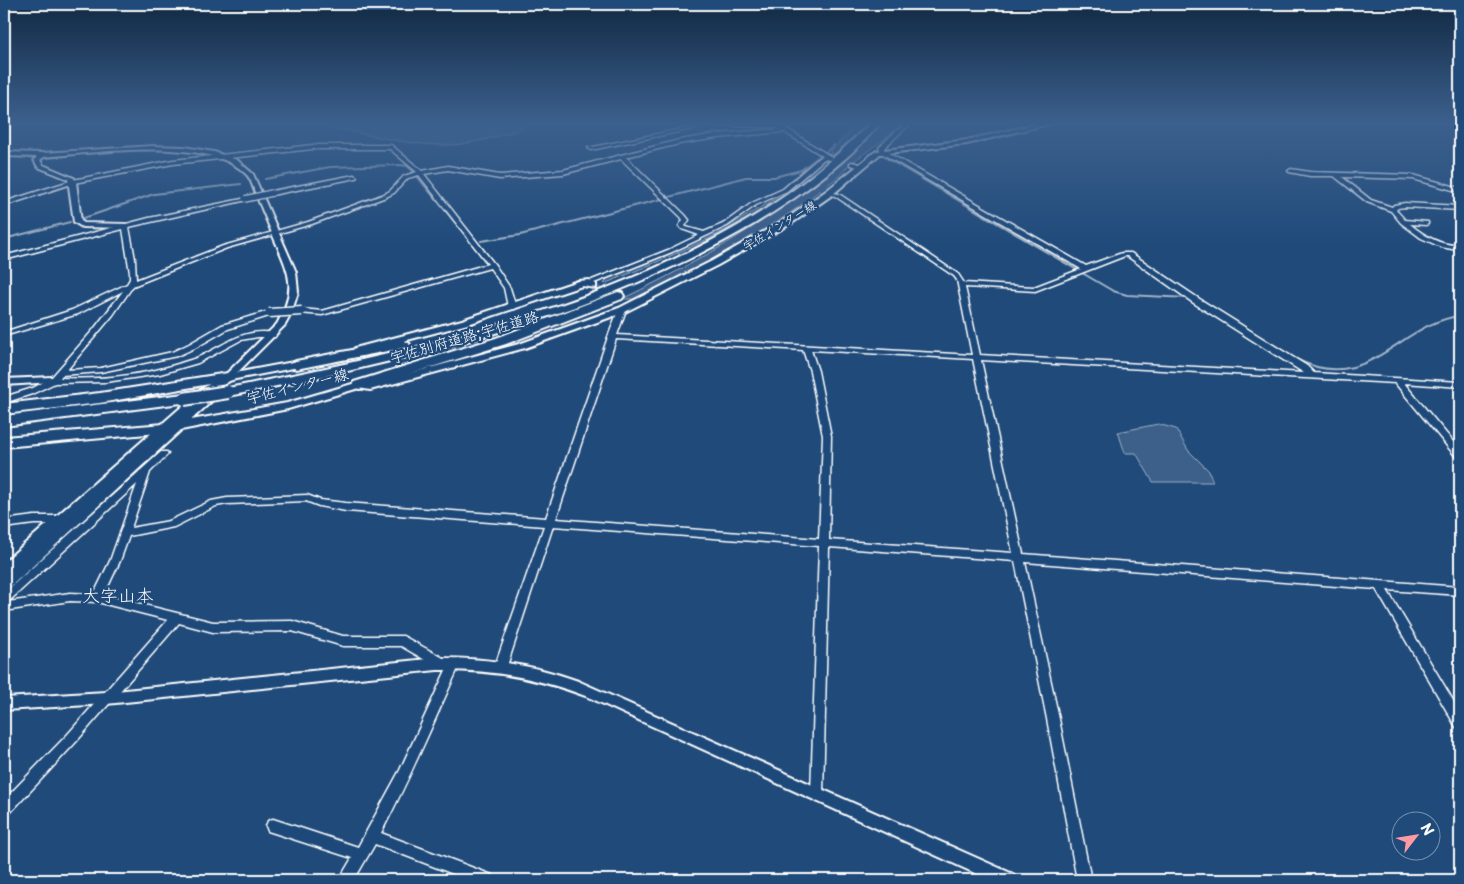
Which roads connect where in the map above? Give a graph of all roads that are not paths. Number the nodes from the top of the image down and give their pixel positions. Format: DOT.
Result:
graph roads {
  1 [pos="39,164"];
  2 [pos="156,164"];
  3 [pos="240,164"];
  4 [pos="411,164"];
  5 [pos="594,164"];
  6 [pos="630,164"];
  7 [pos="815,164"];
  8 [pos="831,164"];
  9 [pos="857,164"];
  10 [pos="904,164"];
  11 [pos="1291,171"];
  12 [pos="420,172"];
  13 [pos="1336,174"];
  14 [pos="354,177"];
  15 [pos="73,182"];
  16 [pos="802,188"];
  17 [pos="1460,190"];
  18 [pos="829,192"];
  19 [pos="4,204"];
  20 [pos="1460,208"];
  21 [pos="1393,210"];
  22 [pos="1403,222"];
  23 [pos="1426,223"];
  24 [pos="126,226"];
  25 [pos="276,232"];
  26 [pos="706,235"];
  27 [pos="1460,247"];
  28 [pos="4,258"];
  29 [pos="492,264"];
  30 [pos="1086,269"];
  31 [pos="591,284"];
  32 [pos="130,285"];
  33 [pos="962,285"];
  34 [pos="612,288"];
  35 [pos="613,303"];
  36 [pos="512,307"];
  37 [pos="622,310"];
  38 [pos="4,334"];
  39 [pos="272,335"];
  40 [pos="612,338"];
  41 [pos="806,348"];
  42 [pos="977,357"];
  43 [pos="296,365"];
  44 [pos="60,373"];
  45 [pos="1312,376"];
  46 [pos="228,377"];
  47 [pos="52,380"];
  48 [pos="1398,381"];
  49 [pos="4,382"];
  50 [pos="1460,384"];
  51 [pos="359,385"];
  52 [pos="4,400"];
  53 [pos="4,409"];
  54 [pos="4,421"];
  55 [pos="180,426"];
  56 [pos="164,429"];
  57 [pos="4,442"];
  58 [pos="164,454"];
  59 [pos="1460,456"];
  60 [pos="146,471"];
  61 [pos="68,520"];
  62 [pos="550,522"];
  63 [pos="4,524"];
  64 [pos="86,525"];
  65 [pos="124,533"];
  66 [pos="824,543"];
  67 [pos="1018,557"];
  68 [pos="4,570"];
  69 [pos="4,584"];
  70 [pos="1379,585"];
  71 [pos="1460,591"];
  72 [pos="97,598"];
  73 [pos="4,599"];
  74 [pos="4,607"];
  75 [pos="176,619"];
  76 [pos="448,664"];
  77 [pos="501,666"];
  78 [pos="106,698"];
  79 [pos="4,704"];
  80 [pos="1460,723"];
  81 [pos="817,794"];
  82 [pos="4,809"];
  83 [pos="273,826"];
  84 [pos="374,837"];
  85 [pos="362,855"];
  86 [pos="346,880"];
  87 [pos="487,880"];
  88 [pos="1007,880"];
  89 [pos="1084,880"];
  1 -- 15 [label="street"];
  2 -- 15 [label="street"];
  3 -- 25 [label="street"];
  4 -- 12 [label="street"];
  5 -- 12 [label="street"];
  6 -- 26 [label="street"];
  7 -- 26 [label="street"];
  8 -- 16 [label="highway, 宇佐別府道路;宇佐道路"];
  9 -- 18 [label="main road, 宇佐インター線"];
  10 -- 30 [label="street"];
  11 -- 13 [label="street"];
  12 -- 25 [label="street"];
  12 -- 29 [label="street"];
  13 -- 17 [label="street"];
  13 -- 21 [label="street"];
  14 -- 24 [label="street, bridge"];
  15 -- 19 [label="street"];
  15 -- 24 [label="street"];
  16 -- 34 [label="highway, 宇佐別府道路;宇佐道路"];
  16 -- 51 [label="highway"];
  18 -- 33 [label="street"];
  18 -- 37 [label="main road, 宇佐インター線"];
  20 -- 21 [label="street"];
  21 -- 22 [label="street"];
  22 -- 23 [label="street"];
  22 -- 27 [label="street"];
  24 -- 28 [label="street"];
  24 -- 32 [label="street"];
  25 -- 32 [label="street"];
  25 -- 39 [label="street"];
  26 -- 31 [label="street"];
  29 -- 36 [label="street"];
  29 -- 44 [label="street, bridge"];
  30 -- 33 [label="street"];
  30 -- 45 [label="street"];
  31 -- 36 [label="main road, 宇佐インター線"];
  32 -- 38 [label="street"];
  32 -- 44 [label="street"];
  33 -- 42 [label="street"];
  34 -- 43 [label="highway"];
  34 -- 54 [label="highway, 宇佐別府道路;宇佐道路, bridge"];
  35 -- 37 [label="main road"];
  36 -- 43 [label="main road, 宇佐インター線"];
  37 -- 40 [label="street"];
  37 -- 51 [label="main road, 宇佐インター線"];
  39 -- 46 [label="street"];
  39 -- 47 [label="street"];
  40 -- 41 [label="street"];
  40 -- 62 [label="street"];
  41 -- 42 [label="street"];
  41 -- 66 [label="street"];
  42 -- 45 [label="street"];
  42 -- 67 [label="street"];
  43 -- 46 [label="main road, 宇佐インター線"];
  44 -- 47 [label="street"];
  45 -- 48 [label="street"];
  46 -- 53 [label="highway"];
  46 -- 55 [label="main road, 宇佐インター線"];
  46 -- 56 [label="main road, 宇佐インター線"];
  47 -- 49 [label="street"];
  47 -- 52 [label="street"];
  48 -- 50 [label="street"];
  48 -- 59 [label="street"];
  51 -- 55 [label="main road, 宇佐インター線"];
  55 -- 56 [label="main road, 宇佐インター線"];
  55 -- 61 [label="main road, 宇佐インター線"];
  56 -- 57 [label="highway"];
  56 -- 61 [label="main road, 宇佐インター線"];
  58 -- 60 [label="street"];
  60 -- 64 [label="street"];
  60 -- 65 [label="street"];
  61 -- 63 [label="street"];
  61 -- 64 [label="street"];
  61 -- 68 [label="main road, 宇佐インター線"];
  61 -- 69 [label="main road, 宇佐インター線"];
  62 -- 65 [label="street"];
  62 -- 66 [label="street"];
  62 -- 77 [label="street"];
  64 -- 73 [label="street"];
  65 -- 72 [label="street"];
  66 -- 67 [label="street"];
  66 -- 81 [label="street"];
  67 -- 70 [label="street"];
  67 -- 89 [label="street"];
  70 -- 71 [label="street"];
  70 -- 80 [label="street"];
  72 -- 74 [label="street"];
  72 -- 75 [label="street"];
  75 -- 76 [label="street"];
  75 -- 78 [label="street"];
  76 -- 77 [label="street"];
  76 -- 78 [label="street"];
  76 -- 84 [label="street"];
  77 -- 81 [label="street"];
  78 -- 79 [label="street"];
  78 -- 82 [label="street"];
  81 -- 88 [label="street"];
  83 -- 85 [label="street"];
  84 -- 85 [label="street"];
  84 -- 87 [label="street"];
  85 -- 86 [label="street"];
}
